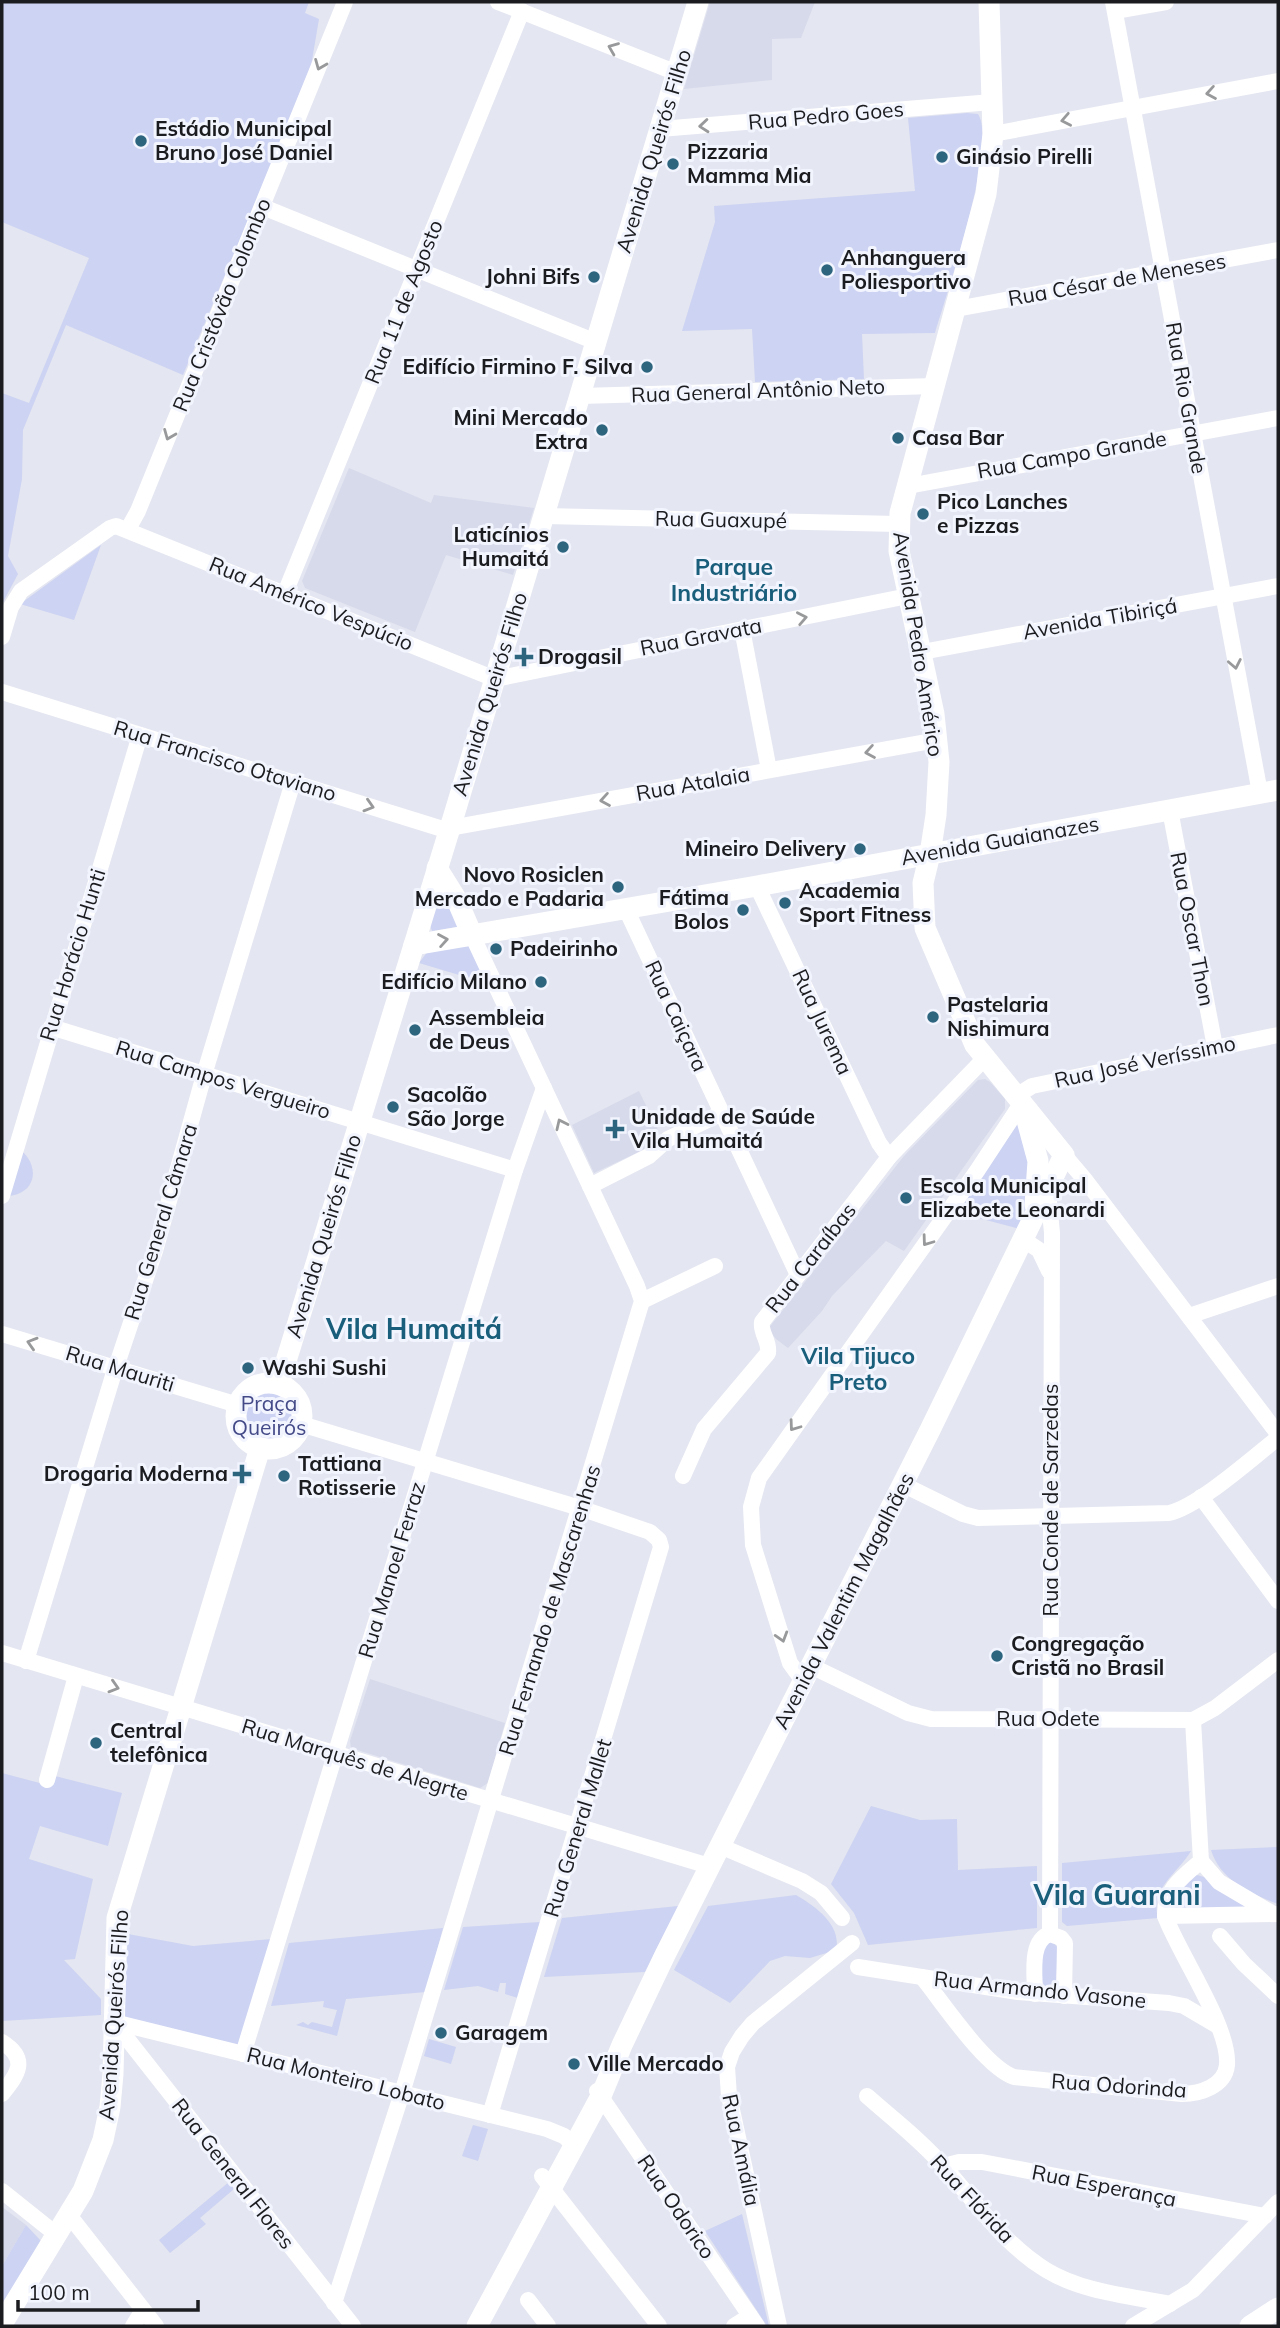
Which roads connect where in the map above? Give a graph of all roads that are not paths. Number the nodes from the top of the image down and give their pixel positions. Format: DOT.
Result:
graph roads {
  1 [pos="345,2"];
  2 [pos="498,2"];
  3 [pos="698,2"];
  4 [pos="989,2"];
  5 [pos="1166,2"];
  6 [pos="1114,7"];
  7 [pos="522,11"];
  8 [pos="677,73"];
  9 [pos="1278,81"];
  10 [pos="992,102"];
  11 [pos="1133,107"];
  12 [pos="660,129"];
  13 [pos="993,134"];
  14 [pos="263,206"];
  15 [pos="1278,250"];
  16 [pos="417,270"];
  17 [pos="1163,271"];
  18 [pos="956,309"];
  19 [pos="596,342"];
  20 [pos="936,386"];
  21 [pos="580,396"];
  22 [pos="1278,418"];
  23 [pos="1193,433"];
  24 [pos="908,486"];
  25 [pos="544,516"];
  26 [pos="898,524"];
  27 [pos="128,529"];
  28 [pos="1278,586"];
  29 [pos="285,593"];
  30 [pos="908,596"];
  31 [pos="1222,597"];
  32 [pos="743,629"];
  33 [pos="2,638"];
  34 [pos="922,652"];
  35 [pos="495,678"];
  36 [pos="2,692"];
  37 [pos="140,735"];
  38 [pos="937,740"];
  39 [pos="769,771"];
  40 [pos="293,782"];
  41 [pos="1269,792"];
  42 [pos="1170,810"];
  43 [pos="449,829"];
  44 [pos="930,854"];
  45 [pos="438,868"];
  46 [pos="757,886"];
  47 [pos="625,909"];
  48 [pos="472,935"];
  49 [pos="414,945"];
  50 [pos="51,1027"];
  51 [pos="1278,1035"];
  52 [pos="1214,1047"];
  53 [pos="984,1059"];
  54 [pos="204,1075"];
  55 [pos="544,1088"];
  56 [pos="1019,1102"];
  57 [pos="722,1113"];
  58 [pos="359,1122"];
  59 [pos="1062,1153"];
  60 [pos="889,1157"];
  61 [pos="2,1158"];
  62 [pos="1038,1161"];
  63 [pos="515,1170"];
  64 [pos="5,1179"];
  65 [pos="590,1186"];
  66 [pos="1048,1191"];
  67 [pos="2,1196"];
  68 [pos="1026,1236"];
  69 [pos="715,1266"];
  70 [pos="798,1275"];
  71 [pos="1051,1277"];
  72 [pos="1278,1286"];
  73 [pos="642,1301"];
  74 [pos="1189,1316"];
  75 [pos="2,1334"];
  76 [pos="115,1368"];
  77 [pos="279,1384"];
  78 [pos="238,1405"];
  79 [pos="301,1424"];
  80 [pos="1278,1436"];
  81 [pos="260,1448"];
  82 [pos="426,1461"];
  83 [pos="683,1476"];
  84 [pos="902,1484"];
  85 [pos="1201,1497"];
  86 [pos="580,1508"];
  87 [pos="1050,1516"];
  88 [pos="1278,1601"];
  89 [pos="2,1653"];
  90 [pos="1278,1660"];
  91 [pos="26,1661"];
  92 [pos="807,1674"];
  93 [pos="76,1676"];
  94 [pos="181,1707"];
  95 [pos="1050,1719"];
  96 [pos="1193,1720"];
  97 [pos="335,1754"];
  98 [pos="47,1780"];
  99 [pos="492,1801"];
  100 [pos="578,1827"];
  101 [pos="720,1846"];
  102 [pos="1201,1861"];
  103 [pos="709,1866"];
  104 [pos="1275,1914"];
  105 [pos="1165,1916"];
  106 [pos="842,1918"];
  107 [pos="1050,1934"];
  108 [pos="1220,1936"];
  109 [pos="852,1943"];
  110 [pos="858,1967"];
  111 [pos="922,1978"];
  112 [pos="1035,1994"];
  113 [pos="1064,1996"];
  114 [pos="1278,1996"];
  115 [pos="114,2022"];
  116 [pos="1218,2026"];
  117 [pos="2,2042"];
  118 [pos="243,2054"];
  119 [pos="598,2092"];
  120 [pos="402,2093"];
  121 [pos="2,2094"];
  122 [pos="867,2096"];
  123 [pos="491,2115"];
  124 [pos="569,2141"];
  125 [pos="943,2166"];
  126 [pos="546,2182"];
  127 [pos="2,2191"];
  128 [pos="1278,2202"];
  129 [pos="69,2216"];
  130 [pos="1265,2216"];
  131 [pos="57,2235"];
  132 [pos="528,2300"];
  133 [pos="334,2303"];
  134 [pos="1170,2304"];
  135 [pos="1278,2308"];
  136 [pos="143,2310"];
  137 [pos="753,2321"];
  138 [pos="2,2324"];
  139 [pos="133,2326"];
  140 [pos="156,2326"];
  141 [pos="353,2326"];
  142 [pos="460,2326"];
  143 [pos="477,2326"];
  144 [pos="548,2326"];
  145 [pos="659,2326"];
  146 [pos="734,2326"];
  147 [pos="779,2326"];
  148 [pos="1133,2326"];
  149 [pos="1250,2326"];
  1 -- 14 [label="street, Rua Cristóvão Colombo, one-way"];
  2 -- 7 [label="street"];
  3 -- 8 [label="main road, Avenida Queirós Filho"];
  4 -- 10 [label="main road, Avenida Pedro Américo"];
  5 -- 6 [label="street"];
  6 -- 11 [label="street, Rua Rio Grande"];
  8 -- 7 [label="street, one-way"];
  7 -- 16 [label="street, Rua 11 de Agosto"];
  8 -- 12 [label="main road, Avenida Queirós Filho"];
  9 -- 11 [label="street, one-way"];
  10 -- 12 [label="street, Rua Pedro Goes, one-way"];
  10 -- 13 [label="main road, Avenida Pedro Américo"];
  11 -- 13 [label="street, one-way"];
  11 -- 17 [label="street, Rua Rio Grande"];
  12 -- 19 [label="main road, Avenida Queirós Filho"];
  13 -- 18 [label="main road, Avenida Pedro Américo"];
  14 -- 16 [label="street"];
  14 -- 27 [label="street, Rua Cristóvão Colombo, one-way"];
  15 -- 17 [label="street, Rua César de Meneses"];
  16 -- 19 [label="street"];
  16 -- 29 [label="street, Rua 11 de Agosto"];
  17 -- 18 [label="street, Rua César de Meneses"];
  17 -- 23 [label="street, Rua Rio Grande"];
  18 -- 20 [label="main road, Avenida Pedro Américo"];
  19 -- 21 [label="main road, Avenida Queirós Filho"];
  20 -- 21 [label="street, Rua General Antônio Neto"];
  20 -- 24 [label="main road, Avenida Pedro Américo"];
  21 -- 25 [label="main road, Avenida Queirós Filho"];
  22 -- 23 [label="street, Rua Campo Grande"];
  23 -- 24 [label="street, Rua Campo Grande"];
  23 -- 31 [label="street, Rua Rio Grande"];
  24 -- 26 [label="main road, Avenida Pedro Américo"];
  25 -- 26 [label="street, Rua Guaxupé"];
  25 -- 35 [label="main road, Avenida Queirós Filho"];
  26 -- 30 [label="main road, Avenida Pedro Américo"];
  27 -- 29 [label="street, Rua Américo Vespúcio"];
  27 -- 33 [label="street"];
  28 -- 31 [label="street, Avenida Tibiriçá"];
  29 -- 35 [label="street, Rua Américo Vespúcio"];
  32 -- 30 [label="street, Rua Gravata, one-way"];
  30 -- 34 [label="main road, Avenida Pedro Américo"];
  31 -- 34 [label="street, Avenida Tibiriçá"];
  31 -- 41 [label="street, Rua Rio Grande, one-way"];
  32 -- 35 [label="street, Rua Gravata"];
  32 -- 39 [label="street"];
  34 -- 38 [label="main road, Avenida Pedro Américo"];
  35 -- 43 [label="main road, Avenida Queirós Filho"];
  36 -- 37 [label="street, Rua Francisco Otaviano"];
  37 -- 40 [label="street, Rua Francisco Otaviano"];
  37 -- 50 [label="street, Rua Horácio Hunti"];
  38 -- 39 [label="street, Rua Atalaia, one-way"];
  38 -- 44 [label="main road, Avenida Pedro Américo"];
  39 -- 43 [label="street, Rua Atalaia, one-way"];
  40 -- 43 [label="street, Rua Francisco Otaviano, one-way"];
  40 -- 54 [label="street, Rua General Câmara"];
  41 -- 42 [label="main road, Avenida Guaianazes"];
  42 -- 44 [label="main road, Avenida Guaianazes"];
  42 -- 52 [label="street, Rua Oscar Thon"];
  43 -- 45 [label="main road, Avenida Queirós Filho"];
  44 -- 46 [label="main road, Avenida Guaianazes"];
  44 -- 53 [label="main road, Avenida Pedro Américo"];
  45 -- 48 [label="main road"];
  45 -- 49 [label="main road, Avenida Queirós Filho"];
  46 -- 47 [label="main road, Avenida Guaianazes"];
  46 -- 60 [label="street, Rua Jurema"];
  47 -- 48 [label="main road, Avenida Guaianazes"];
  47 -- 57 [label="street, Rua Caiçara"];
  49 -- 48 [label="main road, Avenida Guaianazes, one-way"];
  48 -- 55 [label="street"];
  49 -- 58 [label="main road, Avenida Queirós Filho"];
  50 -- 54 [label="street, Rua Campos Vergueiro"];
  50 -- 64 [label="street, Rua Horácio Hunti"];
  51 -- 52 [label="street, Rua José Veríssimo"];
  52 -- 56 [label="street, Rua José Veríssimo"];
  53 -- 56 [label="main road, Avenida Pedro Américo"];
  53 -- 60 [label="street, Rua Caraíbas"];
  54 -- 58 [label="street, Rua Campos Vergueiro"];
  54 -- 76 [label="street, Rua General Câmara"];
  55 -- 63 [label="street, Rua Manoel Ferraz"];
  65 -- 55 [label="street, one-way"];
  56 -- 59 [label="main road, Avenida Pedro Américo"];
  56 -- 62 [label="main road"];
  56 -- 92 [label="street, one-way"];
  57 -- 65 [label="street"];
  57 -- 70 [label="street, Rua Caiçara"];
  58 -- 63 [label="street, Rua Campos Vergueiro"];
  58 -- 77 [label="main road, Avenida Queirós Filho"];
  59 -- 62 [label="main road"];
  59 -- 66 [label="main road, Avenida Valentim Magalhães"];
  59 -- 74 [label="street, Avenida Pedro Américo"];
  60 -- 70 [label="street, Rua Caraíbas"];
  61 -- 64 [label="street"];
  62 -- 68 [label="main road"];
  63 -- 82 [label="street, Rua Manoel Ferraz"];
  64 -- 67 [label="street, Rua Horácio Hunti"];
  65 -- 73 [label="street"];
  66 -- 68 [label="main road, Avenida Valentim Magalhães"];
  66 -- 71 [label="street, Rua Conde de Sarzedas"];
  68 -- 71 [label="street, Rua Conde de Sarzedas"];
  68 -- 84 [label="main road, Avenida Valentim Magalhães"];
  69 -- 73 [label="street"];
  70 -- 83 [label="street, Rua Caraíbas"];
  71 -- 87 [label="street, Rua Conde de Sarzedas"];
  72 -- 74 [label="street"];
  73 -- 86 [label="street, Rua Fernando de Mascarenhas"];
  74 -- 80 [label="street, Avenida Pedro Américo"];
  76 -- 75 [label="street, Rua Mauriti, one-way"];
  76 -- 78 [label="street, Rua Mauriti"];
  76 -- 91 [label="street, Rua General Câmara"];
  77 -- 78 [label="main road"];
  77 -- 79 [label="main road"];
  78 -- 81 [label="main road"];
  79 -- 81 [label="main road"];
  79 -- 82 [label="street"];
  80 -- 85 [label="street"];
  81 -- 94 [label="main road, Avenida Queirós Filho"];
  82 -- 86 [label="street"];
  82 -- 97 [label="street, Rua Manoel Ferraz"];
  84 -- 87 [label="street"];
  84 -- 92 [label="main road, Avenida Valentim Magalhães"];
  85 -- 87 [label="street"];
  85 -- 88 [label="street"];
  86 -- 99 [label="street, Rua Fernando de Mascarenhas"];
  86 -- 100 [label="street, Rua General Mallet"];
  87 -- 95 [label="street, Rua Conde de Sarzedas"];
  89 -- 91 [label="street, Rua Marquês de Alegrte"];
  90 -- 96 [label="street"];
  91 -- 93 [label="street, Rua Marquês de Alegrte"];
  92 -- 95 [label="street, Rua Odete"];
  92 -- 101 [label="main road, Avenida Valentim Magalhães"];
  93 -- 94 [label="street, Rua Marquês de Alegrte, one-way"];
  93 -- 98 [label="street"];
  94 -- 97 [label="street, Rua Marquês de Alegrte"];
  94 -- 115 [label="main road, Avenida Queirós Filho"];
  95 -- 96 [label="street, Rua Odete"];
  95 -- 107 [label="street, Rua Conde de Sarzedas"];
  96 -- 102 [label="street"];
  97 -- 99 [label="street, Rua Marquês de Alegrte"];
  97 -- 118 [label="street, Rua Manoel Ferraz"];
  99 -- 100 [label="street, Rua Marquês de Alegrte"];
  99 -- 120 [label="street, Rua Fernando de Mascarenhas"];
  100 -- 103 [label="street, Rua Marquês de Alegrte"];
  100 -- 123 [label="street, Rua General Mallet"];
  101 -- 103 [label="main road, Avenida Valentim Magalhães"];
  101 -- 106 [label="street"];
  102 -- 104 [label="street"];
  102 -- 105 [label="street"];
  103 -- 119 [label="main road, Avenida Valentim Magalhães"];
  104 -- 105 [label="street"];
  105 -- 116 [label="street, Rua Odorinda"];
  107 -- 112 [label="street, Rua Conde de Sarzedas"];
  107 -- 113 [label="street, Rua Conde de Sarzedas"];
  108 -- 114 [label="street"];
  109 -- 147 [label="street, Rua Amália"];
  110 -- 111 [label="street, Rua Armando Vasone"];
  111 -- 112 [label="street, Rua Armando Vasone"];
  111 -- 116 [label="street, Rua Odorinda"];
  112 -- 113 [label="street, Rua Armando Vasone"];
  113 -- 116 [label="street, Rua Armando Vasone"];
  115 -- 118 [label="street, Rua Monteiro Lobato"];
  115 -- 129 [label="main road, Avenida Queirós Filho"];
  115 -- 133 [label="street, Rua General Flores"];
  117 -- 121 [label="street"];
  118 -- 120 [label="street, Rua Monteiro Lobato"];
  119 -- 124 [label="main road, Avenida Valentim Magalhães"];
  119 -- 137 [label="street, Rua Odorico"];
  120 -- 123 [label="street, Rua Monteiro Lobato"];
  120 -- 133 [label="street, Rua Fernando de Mascarenhas"];
  122 -- 125 [label="street, Rua Flórida"];
  123 -- 124 [label="street, Rua Monteiro Lobato"];
  124 -- 126 [label="main road, Avenida Valentim Magalhães"];
  125 -- 130 [label="street, Rua Esperança"];
  125 -- 134 [label="street, Rua Flórida"];
  126 -- 142 [label="main road, Avenida Valentim Magalhães"];
  126 -- 143 [label="main road, Avenida Valentim Magalhães"];
  126 -- 145 [label="street"];
  127 -- 131 [label="street"];
  128 -- 130 [label="street"];
  129 -- 131 [label="main road, Avenida Queirós Filho"];
  129 -- 136 [label="street"];
  130 -- 134 [label="street"];
  131 -- 138 [label="main road, Avenida Queirós Filho"];
  132 -- 144 [label="street"];
  133 -- 141 [label="street, Rua General Flores"];
  134 -- 148 [label="street"];
  135 -- 149 [label="main road"];
  136 -- 139 [label="street"];
  136 -- 140 [label="street"];
  137 -- 146 [label="street"];
}
